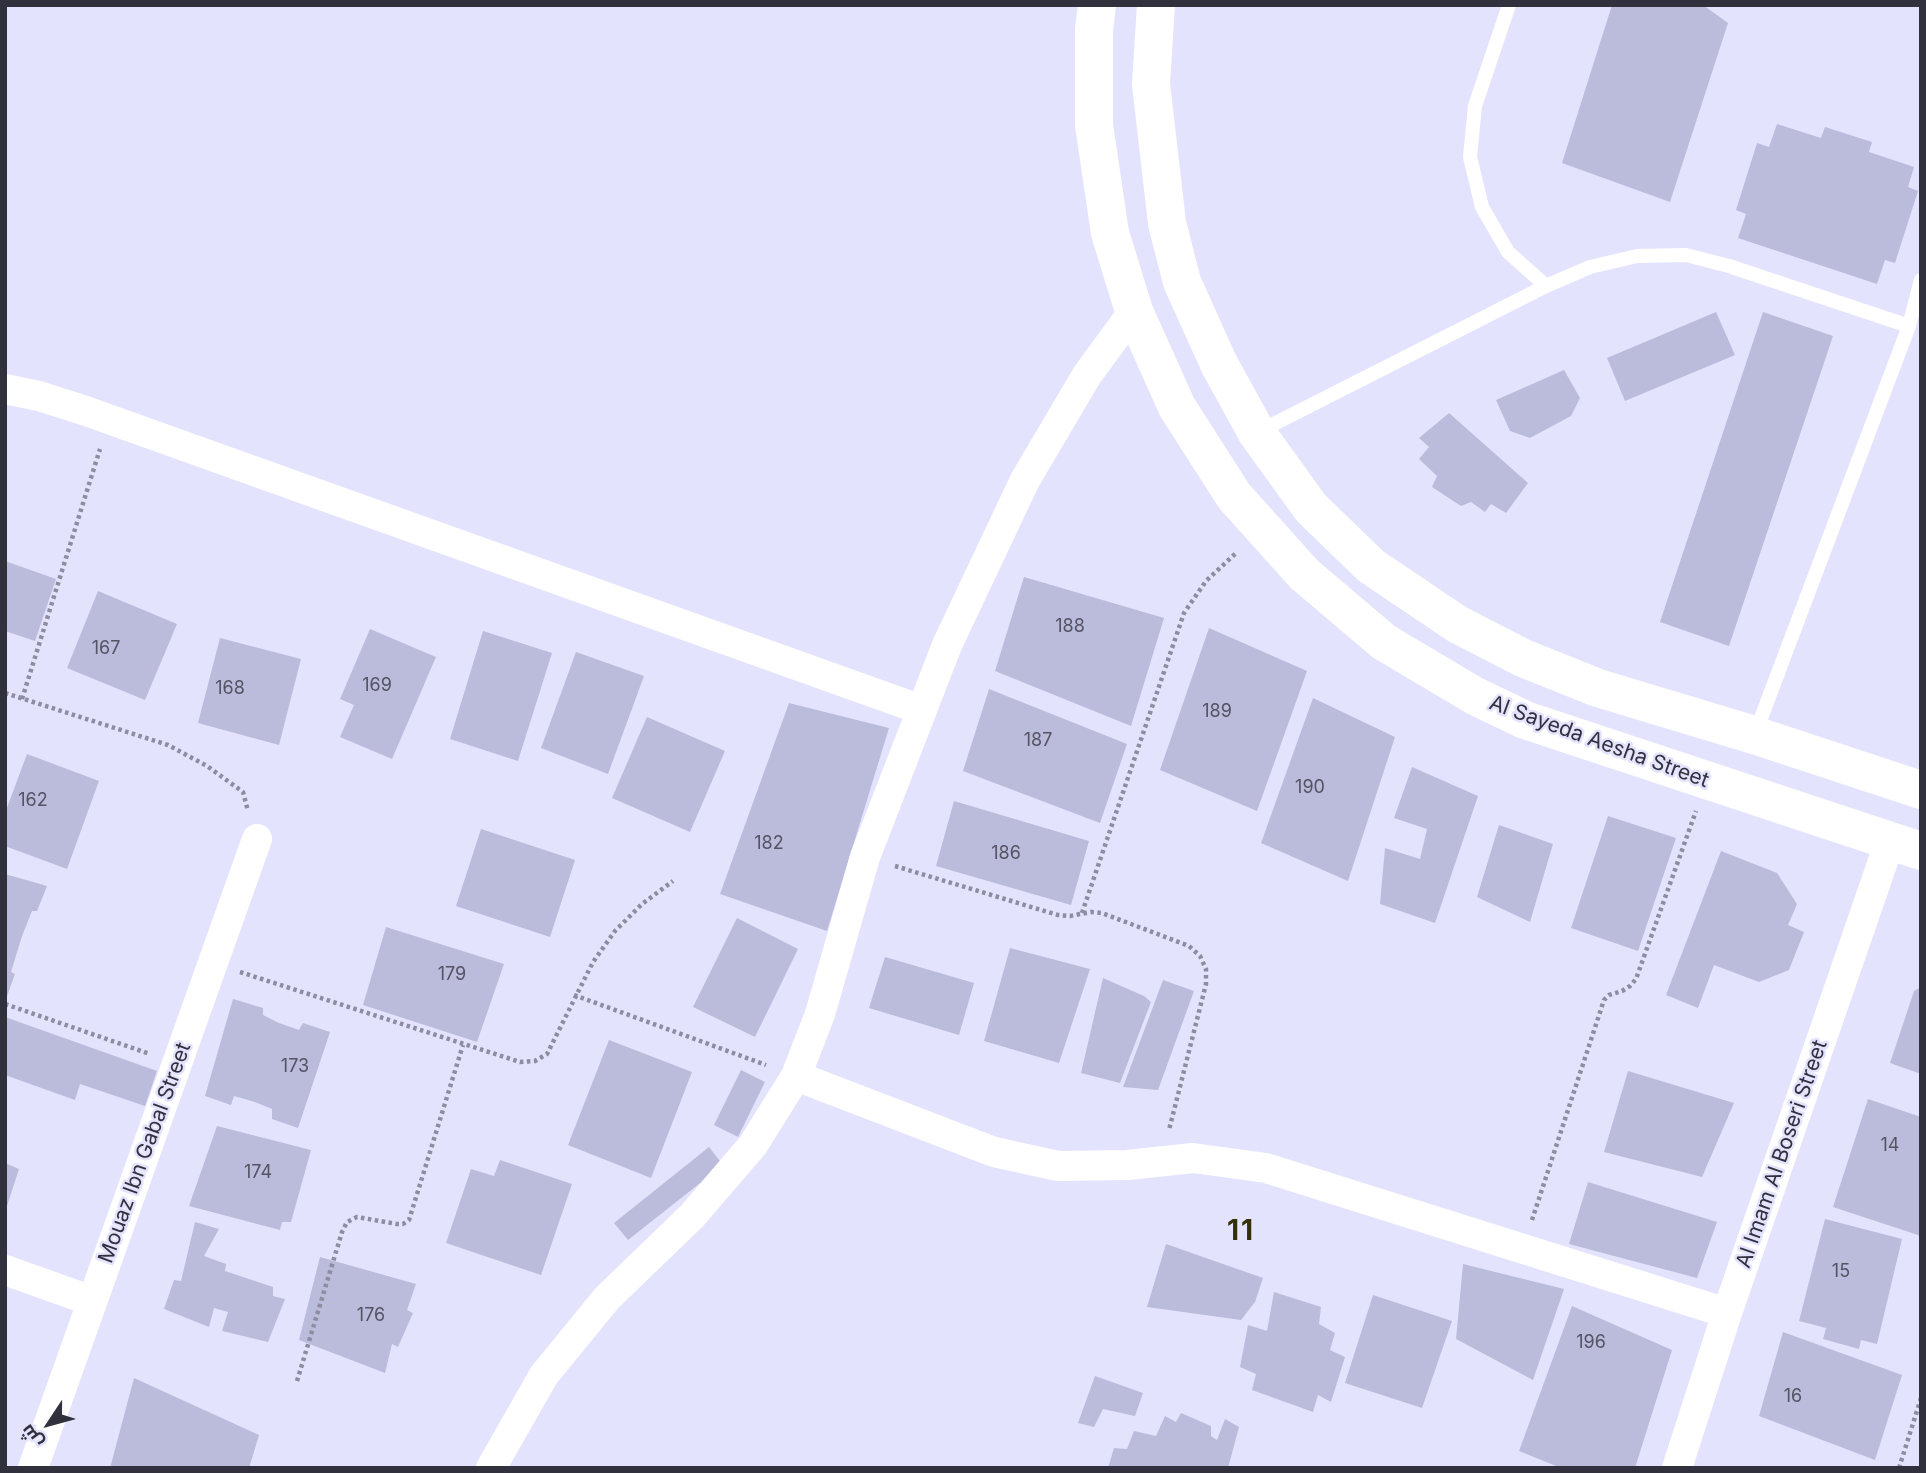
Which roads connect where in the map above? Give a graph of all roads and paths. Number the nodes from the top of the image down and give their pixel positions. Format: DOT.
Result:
graph roads {
  1 [pos="1097,5"];
  2 [pos="1156,5"];
  3 [pos="1509,5"];
  4 [pos="1921,280"];
  5 [pos="1546,286"];
  6 [pos="1134,311"];
  7 [pos="1909,326"];
  8 [pos="5,389"];
  9 [pos="109,419"];
  10 [pos="1257,433"];
  11 [pos="1267,533"];
  12 [pos="1598,688"];
  13 [pos="5,693"];
  14 [pos="22,699"];
  15 [pos="922,710"];
  16 [pos="1755,735"];
  17 [pos="1580,740"];
  18 [pos="1706,781"];
  19 [pos="1921,790"];
  20 [pos="257,839"];
  21 [pos="1905,846"];
  22 [pos="866,858"];
  23 [pos="673,881"];
  24 [pos="1081,914"];
  25 [pos="212,964"];
  26 [pos="574,995"];
  27 [pos="5,1004"];
  28 [pos="463,1045"];
  29 [pos="177,1063"];
  30 [pos="796,1076"];
  31 [pos="1161,1161"];
  32 [pos="1522,1248"];
  33 [pos="5,1269"];
  34 [pos="92,1301"];
  35 [pos="1727,1313"];
  36 [pos="298,1381"];
  37 [pos="1921,1398"];
  38 [pos="1918,1416"];
  39 [pos="33,1468"];
  40 [pos="491,1468"];
  41 [pos="1677,1468"];
  42 [pos="1899,1468"];
  1 -- 6 [label="street, Al Sayeda Aesha Street"];
  2 -- 10 [label="street"];
  3 -- 5 [label="lane"];
  4 -- 7 [label="lane"];
  5 -- 7 [label="lane"];
  5 -- 10 [label="lane"];
  6 -- 11 [label="street, Al Sayeda Aesha Street"];
  6 -- 15 [label="street"];
  7 -- 16 [label="lane"];
  8 -- 9 [label="street"];
  9 -- 14 [label="path"];
  9 -- 15 [label="street"];
  10 -- 12 [label="street"];
  11 -- 17 [label="street, Al Sayeda Aesha Street"];
  11 -- 24 [label="path"];
  12 -- 16 [label="street"];
  12 -- 17 [label="street"];
  13 -- 14 [label="path"];
  14 -- 20 [label="path"];
  15 -- 22 [label="street"];
  16 -- 19 [label="street"];
  17 -- 18 [label="street, Al Sayeda Aesha Street"];
  18 -- 21 [label="street, Al Sayeda Aesha Street"];
  18 -- 32 [label="path"];
  20 -- 25 [label="street, Mouaz Ibn Gabal Street"];
  21 -- 35 [label="street, Al Imam Al Boseri Street"];
  22 -- 24 [label="path"];
  22 -- 30 [label="street"];
  23 -- 26 [label="path"];
  24 -- 31 [label="path"];
  25 -- 28 [label="path"];
  25 -- 29 [label="street, Mouaz Ibn Gabal Street"];
  26 -- 28 [label="path"];
  26 -- 30 [label="path"];
  27 -- 29 [label="path"];
  28 -- 36 [label="path"];
  29 -- 34 [label="street, Mouaz Ibn Gabal Street"];
  30 -- 31 [label="street"];
  30 -- 40 [label="street"];
  31 -- 32 [label="street"];
  32 -- 35 [label="street"];
  33 -- 34 [label="street"];
  34 -- 39 [label="street, Mouaz Ibn Gabal Street"];
  35 -- 41 [label="street, Al Imam Al Boseri Street"];
  37 -- 38 [label="path"];
  38 -- 42 [label="path"];
}
